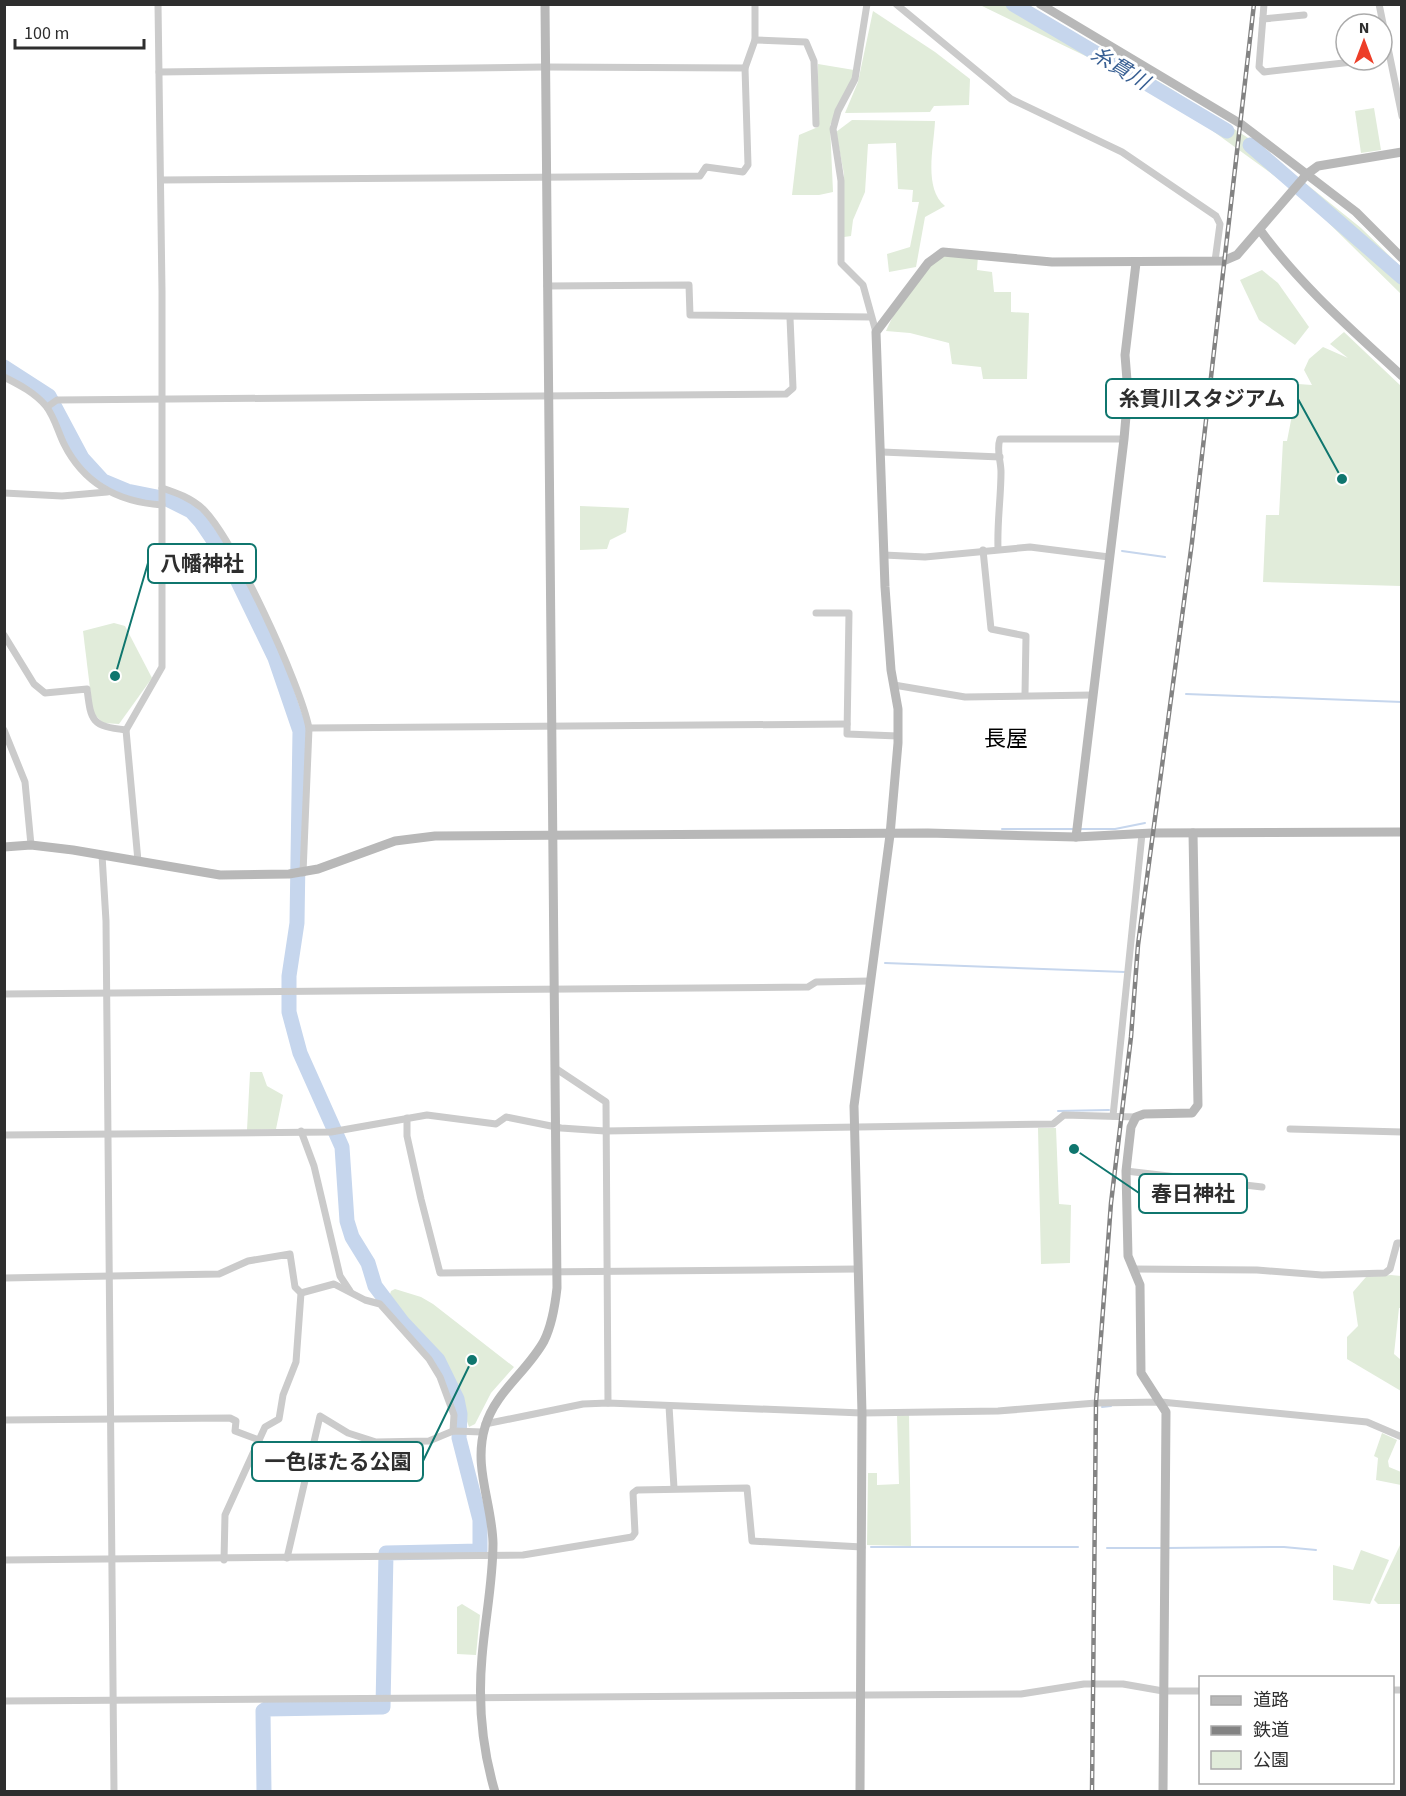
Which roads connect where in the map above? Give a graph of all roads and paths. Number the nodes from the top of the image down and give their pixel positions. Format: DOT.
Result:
graph roads {
  1 [pos="158,4"];
  2 [pos="545,4"];
  3 [pos="755,4"];
  4 [pos="867,4"];
  5 [pos="896,4"];
  6 [pos="1040,4"];
  7 [pos="1264,4"];
  8 [pos="1304,15"];
  9 [pos="1263,19"];
  10 [pos="755,40"];
  11 [pos="1334,64"];
  12 [pos="545,67"];
  13 [pos="745,68"];
  14 [pos="159,72"];
  15 [pos="1393,72"];
  16 [pos="1401,116"];
  17 [pos="816,123"];
  18 [pos="1401,152"];
  19 [pos="546,175"];
  20 [pos="1305,177"];
  21 [pos="161,180"];
  22 [pos="1260,230"];
  23 [pos="1401,258"];
  24 [pos="1215,261"];
  25 [pos="1136,263"];
  26 [pos="547,286"];
  27 [pos="870,317"];
  28 [pos="790,318"];
  29 [pos="876,332"];
  30 [pos="1401,376"];
  31 [pos="4,377"];
  32 [pos="547,394"];
  33 [pos="161,399"];
  34 [pos="48,406"];
  35 [pos="1124,439"];
  36 [pos="882,452"];
  37 [pos="1000,457"];
  38 [pos="162,488"];
  39 [pos="107,492"];
  40 [pos="4,493"];
  41 [pos="162,505"];
  42 [pos="998,548"];
  43 [pos="983,550"];
  44 [pos="884,555"];
  45 [pos="1109,557"];
  46 [pos="816,614"];
  47 [pos="4,635"];
  48 [pos="894,685"];
  49 [pos="1025,694"];
  50 [pos="1092,695"];
  51 [pos="846,724"];
  52 [pos="551,726"];
  53 [pos="309,728"];
  54 [pos="126,729"];
  55 [pos="4,730"];
  56 [pos="898,736"];
  57 [pos="1401,832"];
  58 [pos="1193,833"];
  59 [pos="1142,834"];
  60 [pos="890,835"];
  61 [pos="551,836"];
  62 [pos="1076,837"];
  63 [pos="31,845"];
  64 [pos="4,847"];
  65 [pos="102,855"];
  66 [pos="138,861"];
  67 [pos="303,873"];
  68 [pos="870,981"];
  69 [pos="554,989"];
  70 [pos="104,992"];
  71 [pos="4,994"];
  72 [pos="555,1068"];
  73 [pos="1113,1116"];
  74 [pos="1136,1117"];
  75 [pos="407,1118"];
  76 [pos="555,1126"];
  77 [pos="854,1127"];
  78 [pos="1290,1129"];
  79 [pos="301,1131"];
  80 [pos="605,1131"];
  81 [pos="1401,1132"];
  82 [pos="108,1133"];
  83 [pos="4,1135"];
  84 [pos="1126,1171"];
  85 [pos="1262,1186"];
  86 [pos="1401,1243"];
  87 [pos="857,1269"];
  88 [pos="1133,1269"];
  89 [pos="557,1271"];
  90 [pos="608,1273"];
  91 [pos="109,1277"];
  92 [pos="4,1278"];
  93 [pos="350,1292"];
  94 [pos="301,1293"];
  95 [pos="1161,1402"];
  96 [pos="608,1403"];
  97 [pos="669,1406"];
  98 [pos="862,1413"];
  99 [pos="110,1419"];
  100 [pos="4,1420"];
  101 [pos="484,1428"];
  102 [pos="453,1431"];
  103 [pos="1401,1437"];
  104 [pos="260,1440"];
  105 [pos="674,1488"];
  106 [pos="862,1547"];
  107 [pos="493,1556"];
  108 [pos="287,1558"];
  109 [pos="4,1560"];
  110 [pos="112,1560"];
  111 [pos="224,1560"];
  112 [pos="1163,1691"];
  113 [pos="1199,1691"];
  114 [pos="860,1694"];
  115 [pos="480,1699"];
  116 [pos="4,1701"];
  117 [pos="114,1702"];
  118 [pos="114,1791"];
  119 [pos="495,1791"];
  120 [pos="860,1791"];
  121 [pos="1163,1791"];
  1 -- 14 [label="street"];
  2 -- 12 [label="street"];
  3 -- 10 [label="street"];
  4 -- 27 [label="street"];
  5 -- 24 [label="street"];
  6 -- 20 [label="street"];
  7 -- 9 [label="street"];
  8 -- 9 [label="street"];
  9 -- 11 [label="street"];
  10 -- 13 [label="street"];
  10 -- 17 [label="street"];
  12 -- 13 [label="street"];
  12 -- 14 [label="street"];
  12 -- 19 [label="street"];
  13 -- 19 [label="street"];
  14 -- 21 [label="street"];
  15 -- 16 [label="street"];
  18 -- 20 [label="street"];
  19 -- 21 [label="street"];
  19 -- 26 [label="street"];
  20 -- 22 [label="street"];
  20 -- 23 [label="street"];
  21 -- 33 [label="street"];
  22 -- 24 [label="street"];
  22 -- 30 [label="street"];
  24 -- 25 [label="street"];
  25 -- 29 [label="street"];
  25 -- 35 [label="street"];
  26 -- 28 [label="street"];
  26 -- 32 [label="street"];
  27 -- 28 [label="street"];
  27 -- 29 [label="street"];
  28 -- 32 [label="street"];
  29 -- 36 [label="street"];
  31 -- 34 [label="street"];
  32 -- 33 [label="street"];
  32 -- 52 [label="street"];
  33 -- 34 [label="street"];
  33 -- 38 [label="street"];
  34 -- 39 [label="street"];
  35 -- 37 [label="street"];
  35 -- 45 [label="street"];
  36 -- 37 [label="street"];
  36 -- 44 [label="street"];
  37 -- 42 [label="street"];
  38 -- 41 [label="street"];
  38 -- 53 [label="street"];
  39 -- 40 [label="street"];
  39 -- 41 [label="street"];
  41 -- 54 [label="street"];
  42 -- 43 [label="street"];
  42 -- 45 [label="street"];
  43 -- 44 [label="street"];
  43 -- 49 [label="street"];
  44 -- 48 [label="street"];
  45 -- 50 [label="street"];
  46 -- 51 [label="street"];
  47 -- 54 [label="street"];
  48 -- 49 [label="street"];
  48 -- 56 [label="street"];
  49 -- 50 [label="street"];
  50 -- 62 [label="street"];
  51 -- 52 [label="street"];
  51 -- 56 [label="street"];
  52 -- 53 [label="street"];
  52 -- 61 [label="street"];
  53 -- 67 [label="street"];
  54 -- 66 [label="street"];
  55 -- 63 [label="street"];
  56 -- 60 [label="street"];
  57 -- 58 [label="street"];
  58 -- 59 [label="street"];
  58 -- 74 [label="street"];
  59 -- 62 [label="street"];
  59 -- 73 [label="street"];
  60 -- 61 [label="street"];
  60 -- 62 [label="street"];
  60 -- 68 [label="street"];
  61 -- 67 [label="street"];
  61 -- 69 [label="street"];
  63 -- 64 [label="street"];
  63 -- 65 [label="street"];
  65 -- 66 [label="street"];
  65 -- 70 [label="street"];
  66 -- 67 [label="street"];
  68 -- 69 [label="street"];
  68 -- 77 [label="street"];
  69 -- 70 [label="street"];
  69 -- 72 [label="street"];
  70 -- 71 [label="street"];
  70 -- 82 [label="street"];
  72 -- 76 [label="street"];
  72 -- 80 [label="street"];
  73 -- 74 [label="street"];
  73 -- 77 [label="street"];
  74 -- 84 [label="street"];
  75 -- 76 [label="street"];
  75 -- 79 [label="street"];
  75 -- 89 [label="street"];
  76 -- 80 [label="street"];
  76 -- 89 [label="street"];
  77 -- 80 [label="street"];
  77 -- 87 [label="street"];
  78 -- 81 [label="street"];
  79 -- 82 [label="street"];
  79 -- 93 [label="street"];
  80 -- 90 [label="street"];
  82 -- 83 [label="street"];
  82 -- 91 [label="street"];
  84 -- 85 [label="street"];
  84 -- 88 [label="street"];
  86 -- 88 [label="street"];
  87 -- 90 [label="street"];
  87 -- 98 [label="street"];
  88 -- 95 [label="street"];
  89 -- 90 [label="street"];
  89 -- 101 [label="street"];
  90 -- 96 [label="street"];
  91 -- 92 [label="street"];
  91 -- 94 [label="street"];
  91 -- 99 [label="street"];
  93 -- 94 [label="street"];
  93 -- 102 [label="street"];
  94 -- 104 [label="street"];
  95 -- 98 [label="street"];
  95 -- 103 [label="street"];
  95 -- 112 [label="street"];
  96 -- 97 [label="street"];
  96 -- 101 [label="street"];
  97 -- 98 [label="street"];
  97 -- 105 [label="street"];
  98 -- 106 [label="street"];
  99 -- 100 [label="street"];
  99 -- 104 [label="street"];
  99 -- 110 [label="street"];
  101 -- 102 [label="street"];
  101 -- 107 [label="street"];
  102 -- 108 [label="street"];
  104 -- 111 [label="street"];
  105 -- 106 [label="street"];
  105 -- 107 [label="street"];
  106 -- 114 [label="street"];
  107 -- 108 [label="street"];
  107 -- 115 [label="street"];
  108 -- 111 [label="street"];
  109 -- 110 [label="street"];
  110 -- 111 [label="street"];
  110 -- 117 [label="street"];
  112 -- 113 [label="street"];
  112 -- 114 [label="street"];
  112 -- 121 [label="street"];
  114 -- 115 [label="street"];
  114 -- 120 [label="street"];
  115 -- 117 [label="street"];
  115 -- 119 [label="street"];
  116 -- 117 [label="street"];
  117 -- 118 [label="street"];
}
